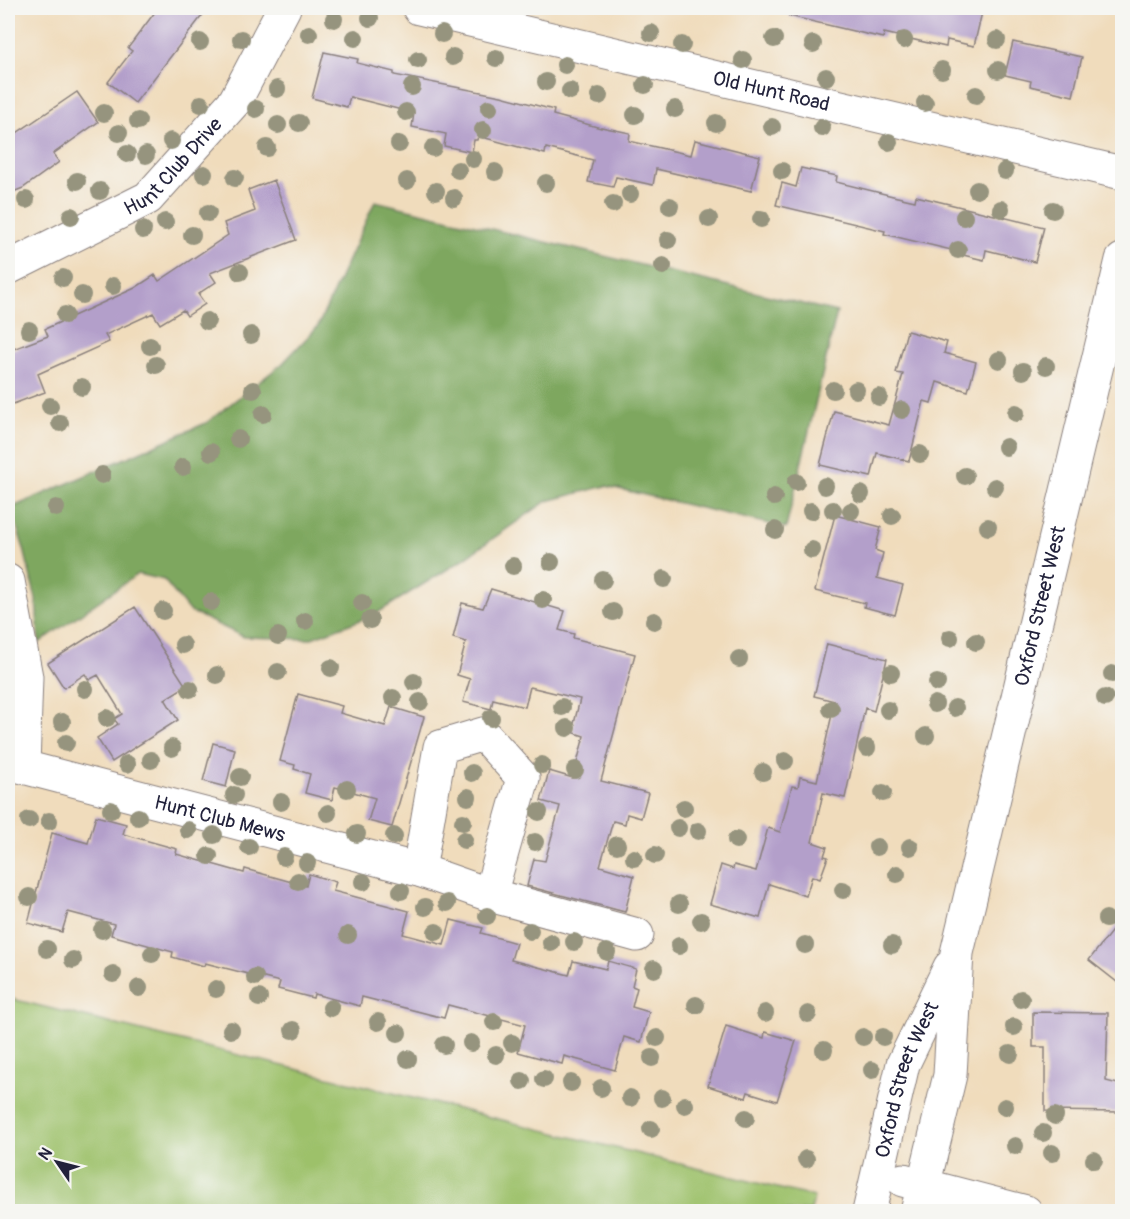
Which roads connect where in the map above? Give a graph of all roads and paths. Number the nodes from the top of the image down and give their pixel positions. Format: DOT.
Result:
graph roads {
  1 [pos="284,8"];
  2 [pos="419,8"];
  3 [pos="1122,173"];
  4 [pos="1122,260"];
  5 [pos="8,268"];
  6 [pos="8,582"];
  7 [pos="15,765"];
  8 [pos="418,870"];
  9 [pos="490,895"];
  10 [pos="637,935"];
  11 [pos="957,953"];
  12 [pos="878,1173"];
  13 [pos="920,1198"];
  14 [pos="869,1212"];
  15 [pos="1026,1212"];
  1 -- 5 [label="street, Hunt Club Drive"];
  2 -- 3 [label="street, Old Hunt Road"];
  4 -- 11 [label="street, Oxford Street West"];
  6 -- 7 [label="street, Hunt Club Mews"];
  7 -- 8 [label="street, Hunt Club Mews"];
  8 -- 9 [label="street, Hunt Club Mews"];
  8 -- 9 [label="street"];
  9 -- 10 [label="street, Hunt Club Mews"];
  11 -- 12 [label="street, Oxford Street West"];
  11 -- 13 [label="street, Oxford Street West"];
  12 -- 13 [label="street"];
  12 -- 14 [label="street, Oxford Street West"];
  13 -- 15 [label="street"];
}
